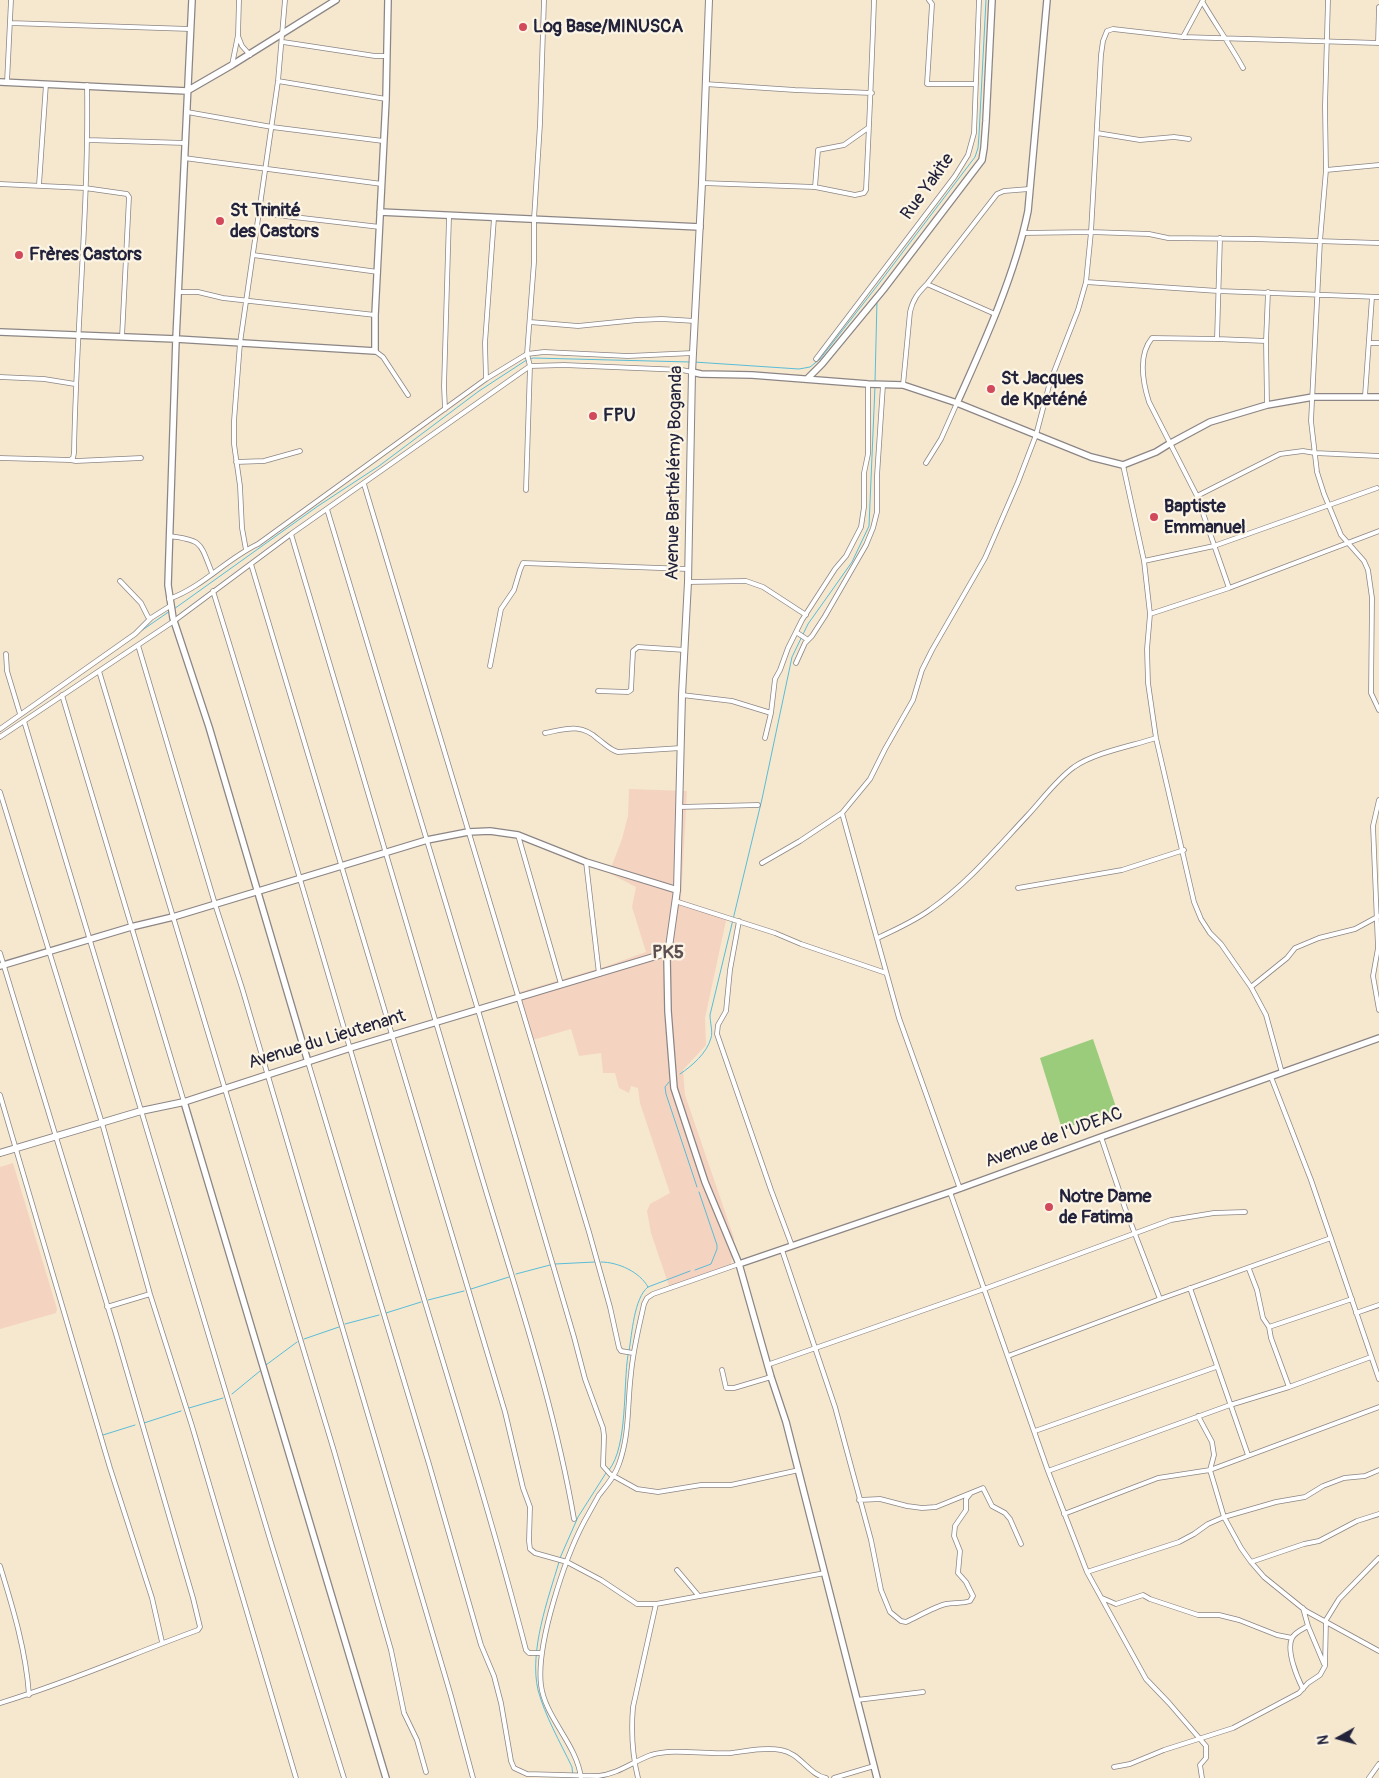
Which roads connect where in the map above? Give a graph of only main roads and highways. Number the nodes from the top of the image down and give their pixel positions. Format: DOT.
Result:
graph roads {
  1 [pos="709,0"];
  2 [pos="665,956"];
  3 [pos="0,1153"];
  1 -- 2 [label="main road, Avenue Barthélémy Boganda"];
  2 -- 3 [label="main road, Avenue du Lieutenant"];
}
